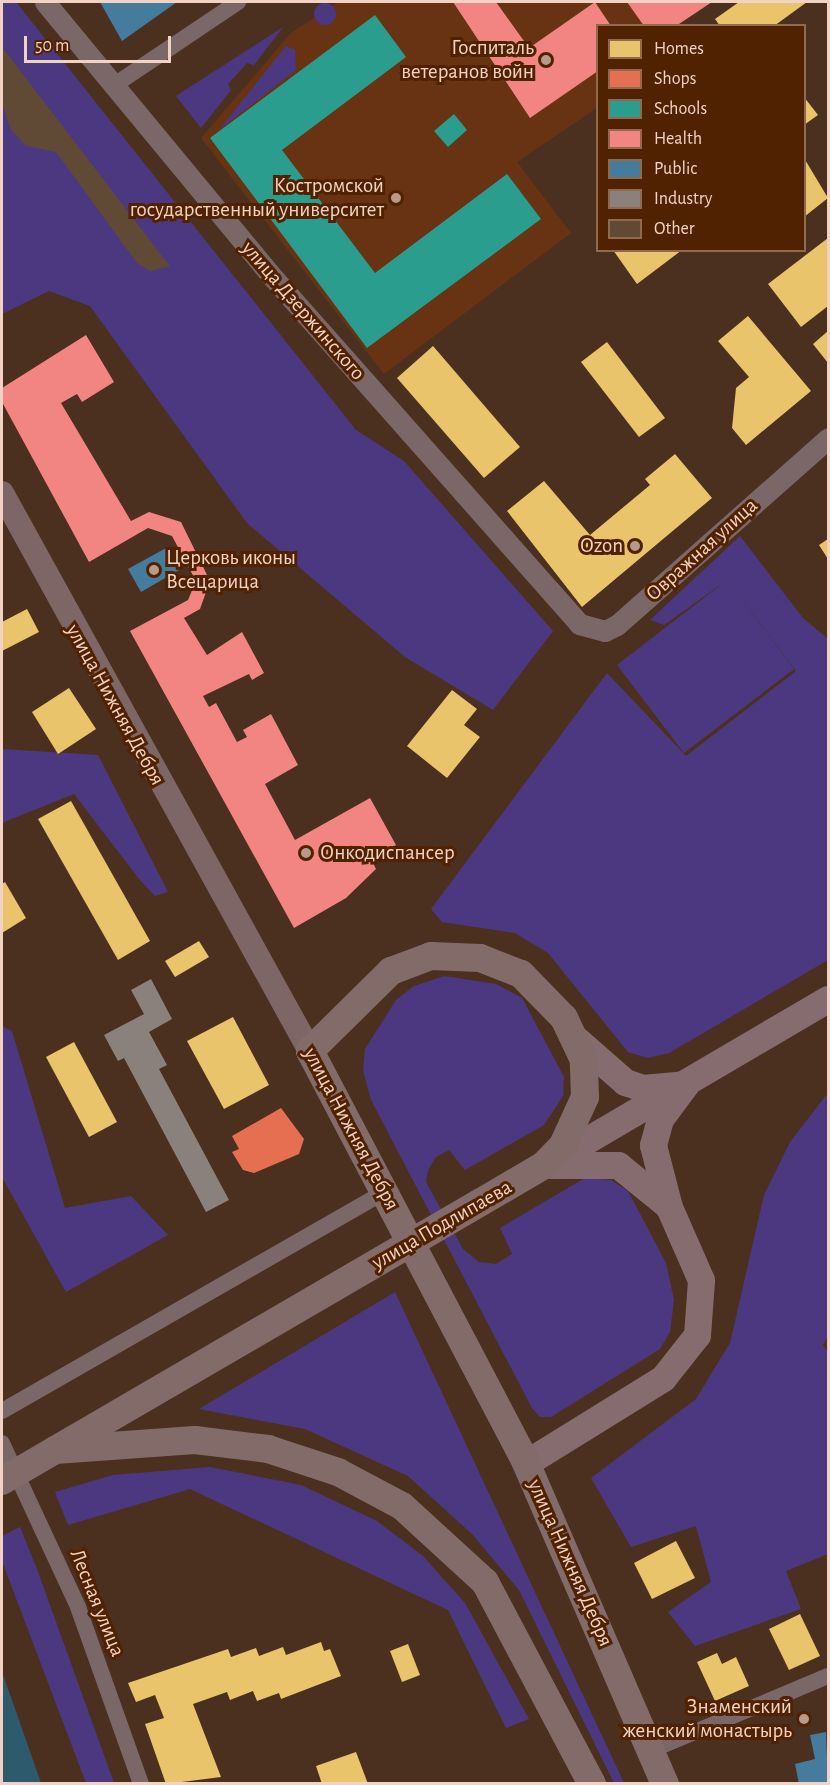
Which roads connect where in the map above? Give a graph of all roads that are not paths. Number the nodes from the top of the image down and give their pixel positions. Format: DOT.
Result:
graph roads {
  1 [pos="45,2"];
  2 [pos="238,2"];
  3 [pos="113,86"];
  4 [pos="828,438"];
  5 [pos="2,493"];
  6 [pos="568,614"];
  7 [pos="828,999"];
  8 [pos="578,1040"];
  9 [pos="310,1050"];
  10 [pos="686,1084"];
  11 [pos="544,1166"];
  12 [pos="384,1192"];
  13 [pos="669,1207"];
  14 [pos="2,1411"];
  15 [pos="2,1443"];
  16 [pos="55,1450"];
  17 [pos="526,1463"];
  18 [pos="2,1481"];
  19 [pos="828,1676"];
  20 [pos="652,1750"];
  21 [pos="586,1771"];
  22 [pos="141,1784"];
  23 [pos="665,1784"];
  1 -- 3 [label="street, улица Дзержинского"];
  2 -- 3 [label="street"];
  3 -- 6 [label="street, улица Дзержинского"];
  4 -- 6 [label="street, Овражная улица"];
  5 -- 9 [label="main road, улица Нижняя Дебря"];
  7 -- 10 [label="main road, улица Подлипаева"];
  8 -- 9 [label="highway"];
  8 -- 10 [label="main road"];
  8 -- 11 [label="highway"];
  9 -- 12 [label="highway, улица Нижняя Дебря"];
  10 -- 11 [label="main road, улица Подлипаева"];
  10 -- 13 [label="main road"];
  11 -- 13 [label="main road"];
  11 -- 16 [label="highway, улица Подлипаева, bridge"];
  12 -- 14 [label="street"];
  12 -- 17 [label="highway, улица Нижняя Дебря"];
  13 -- 17 [label="main road"];
  15 -- 22 [label="street, Лесная улица"];
  16 -- 18 [label="highway, улица Подлипаева, bridge"];
  16 -- 21 [label="highway"];
  17 -- 20 [label="highway, улица Нижняя Дебря"];
  19 -- 20 [label="street"];
  20 -- 23 [label="highway, улица Нижняя Дебря"];
}
